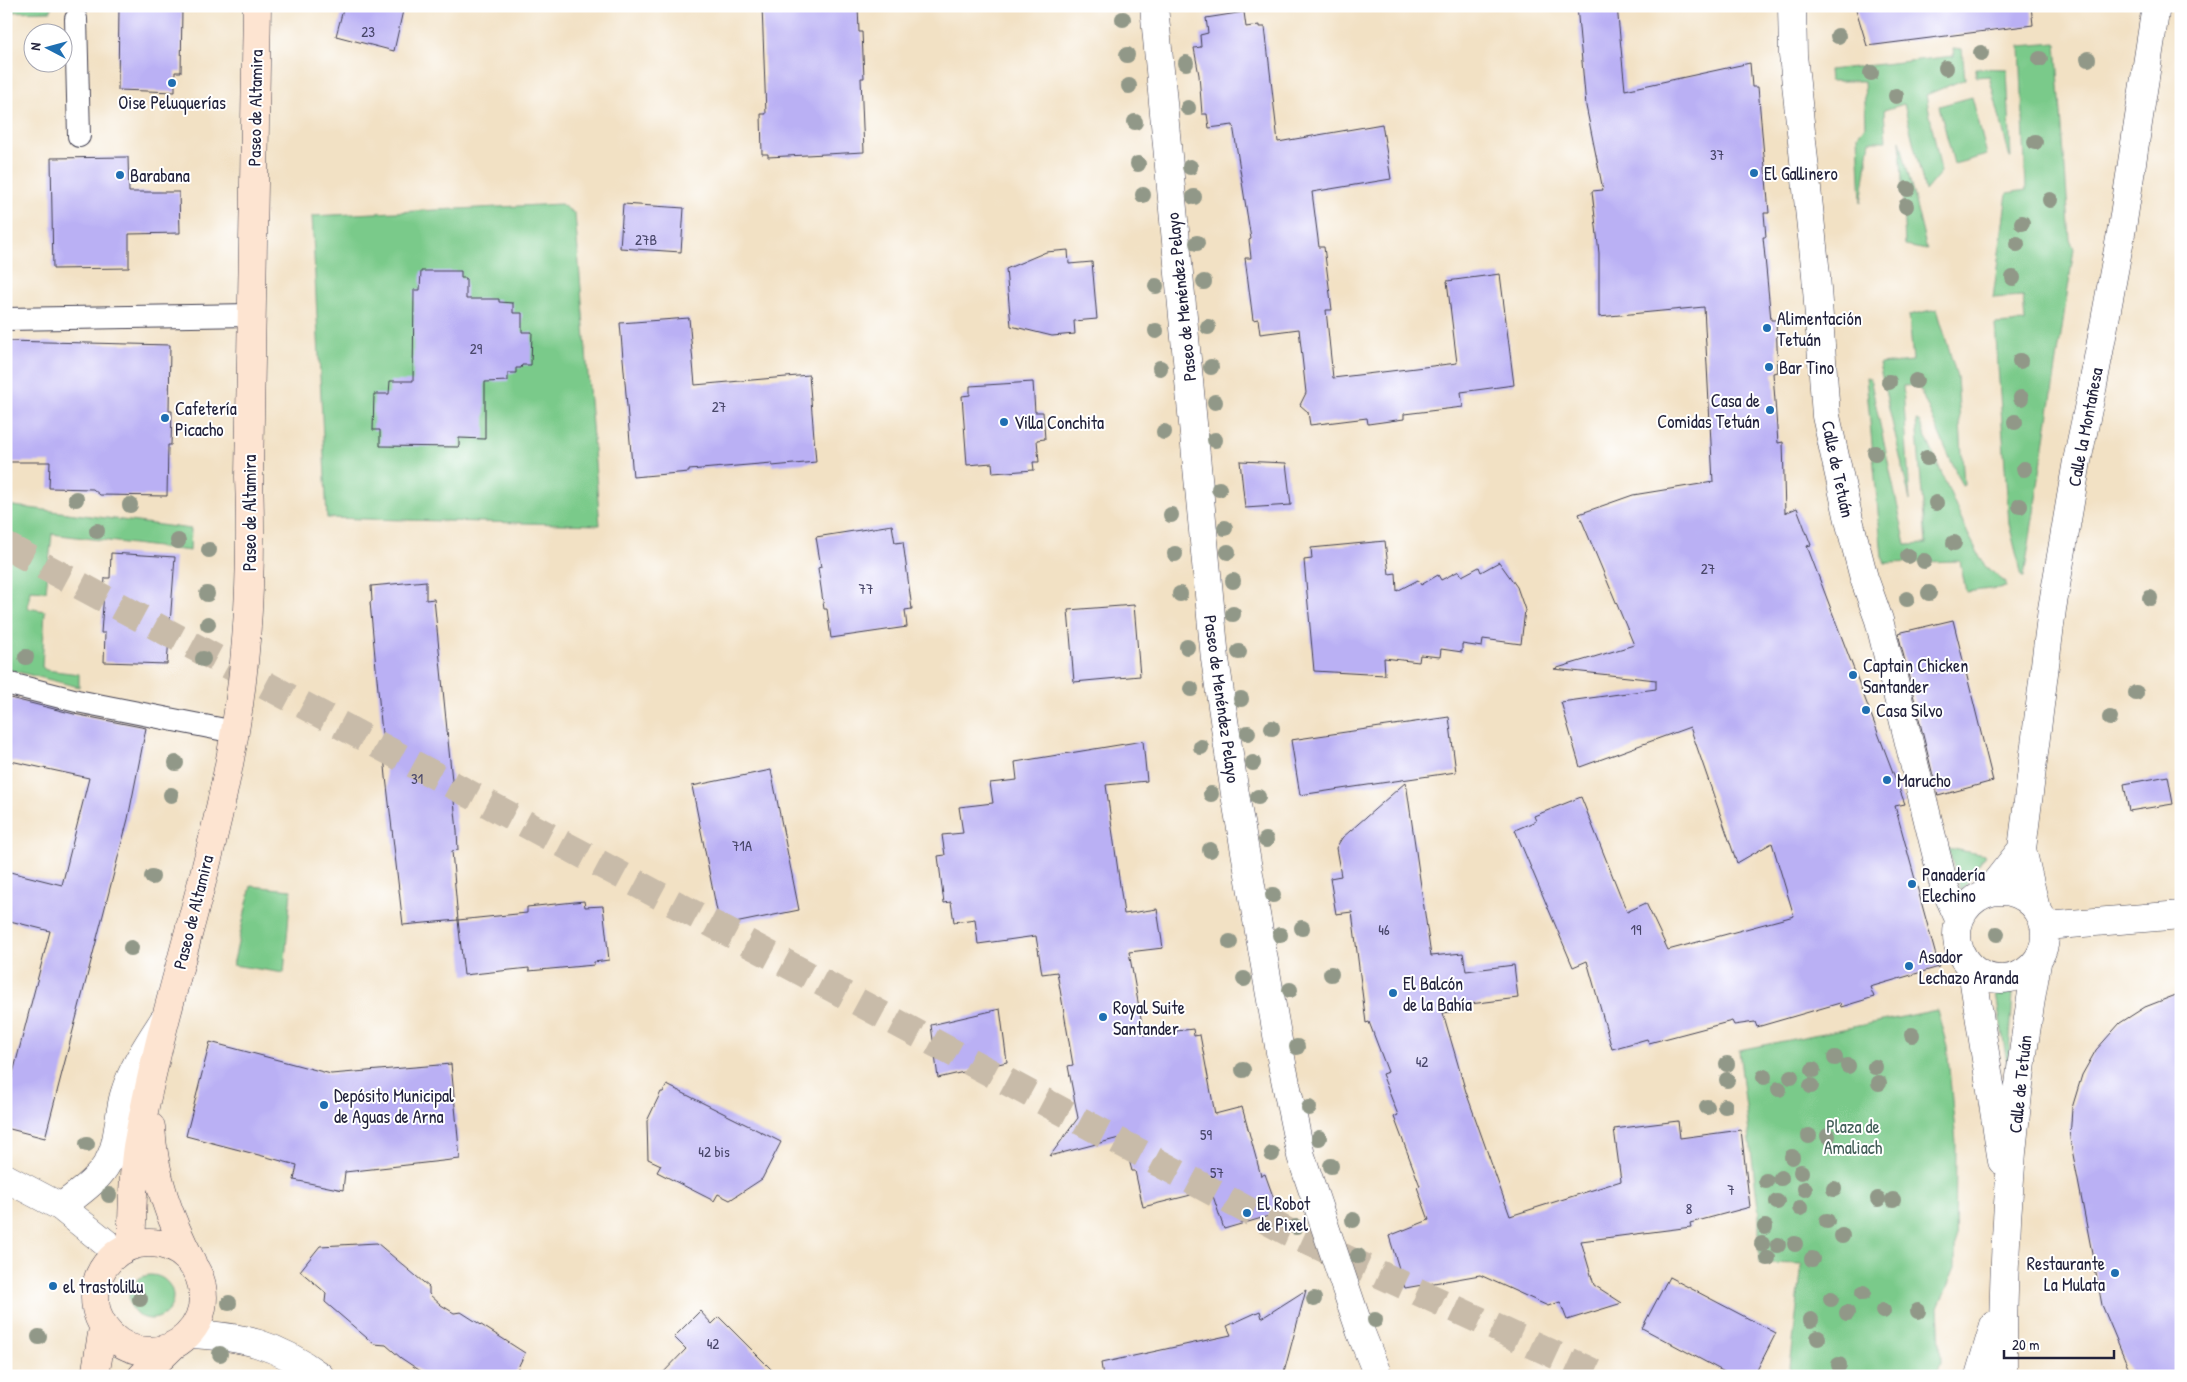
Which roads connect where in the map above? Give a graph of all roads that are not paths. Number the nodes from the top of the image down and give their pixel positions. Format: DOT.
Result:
graph roads {
  1 [pos="257,6"];
  2 [pos="1154,6"];
  3 [pos="1792,6"];
  4 [pos="2156,6"];
  5 [pos="76,18"];
  6 [pos="80,136"];
  7 [pos="252,315"];
  8 [pos="6,319"];
  9 [pos="6,682"];
  10 [pos="235,732"];
  11 [pos="2022,849"];
  12 [pos="1988,892"];
  13 [pos="2181,915"];
  14 [pos="2040,916"];
  15 [pos="1959,919"];
  16 [pos="2037,963"];
  17 [pos="1972,970"];
  18 [pos="169,1011"];
  19 [pos="149,1091"];
  20 [pos="6,1178"];
  21 [pos="2008,1205"];
  22 [pos="61,1207"];
  23 [pos="124,1249"];
  24 [pos="194,1265"];
  25 [pos="2003,1294"];
  26 [pos="103,1328"];
  27 [pos="181,1340"];
  28 [pos="95,1376"];
  29 [pos="142,1376"];
  30 [pos="320,1376"];
  31 [pos="1378,1376"];
  32 [pos="1979,1376"];
  33 [pos="2003,1376"];
  34 [pos="2023,1376"];
  1 -- 7 [label="main road, Paseo de Altamira"];
  2 -- 31 [label="street, Paseo de Menéndez Pelayo"];
  3 -- 15 [label="street, Calle de Tetuán"];
  4 -- 11 [label="street, Calle la Montañesa"];
  5 -- 6 [label="lane"];
  7 -- 8 [label="lane"];
  7 -- 10 [label="main road, Paseo de Altamira"];
  9 -- 10 [label="lane"];
  10 -- 18 [label="main road, Paseo de Altamira"];
  11 -- 12 [label="street"];
  11 -- 14 [label="street, Calle la Montañesa"];
  12 -- 14 [label="street"];
  12 -- 15 [label="street"];
  13 -- 14 [label="street"];
  14 -- 16 [label="street"];
  15 -- 17 [label="street"];
  16 -- 17 [label="street"];
  16 -- 21 [label="street, Calle de Tetuán"];
  17 -- 21 [label="street, Calle de Tetuán"];
  18 -- 19 [label="main road, Paseo de Altamira"];
  18 -- 22 [label="street, Paseo de Altamira"];
  19 -- 23 [label="main road, Paseo de Altamira"];
  19 -- 24 [label="main road, Paseo de Altamira"];
  20 -- 22 [label="street"];
  21 -- 25 [label="street, Calle de Tetuán"];
  22 -- 23 [label="street"];
  23 -- 24 [label="main road"];
  23 -- 26 [label="main road"];
  24 -- 27 [label="main road"];
  25 -- 32 [label="street, Calle de Tetuán"];
  25 -- 33 [label="street, Calle de Tetuán"];
  25 -- 34 [label="street, Calle de Tetuán"];
  26 -- 27 [label="main road"];
  26 -- 28 [label="main road"];
  27 -- 29 [label="main road"];
  27 -- 30 [label="street"];
}
